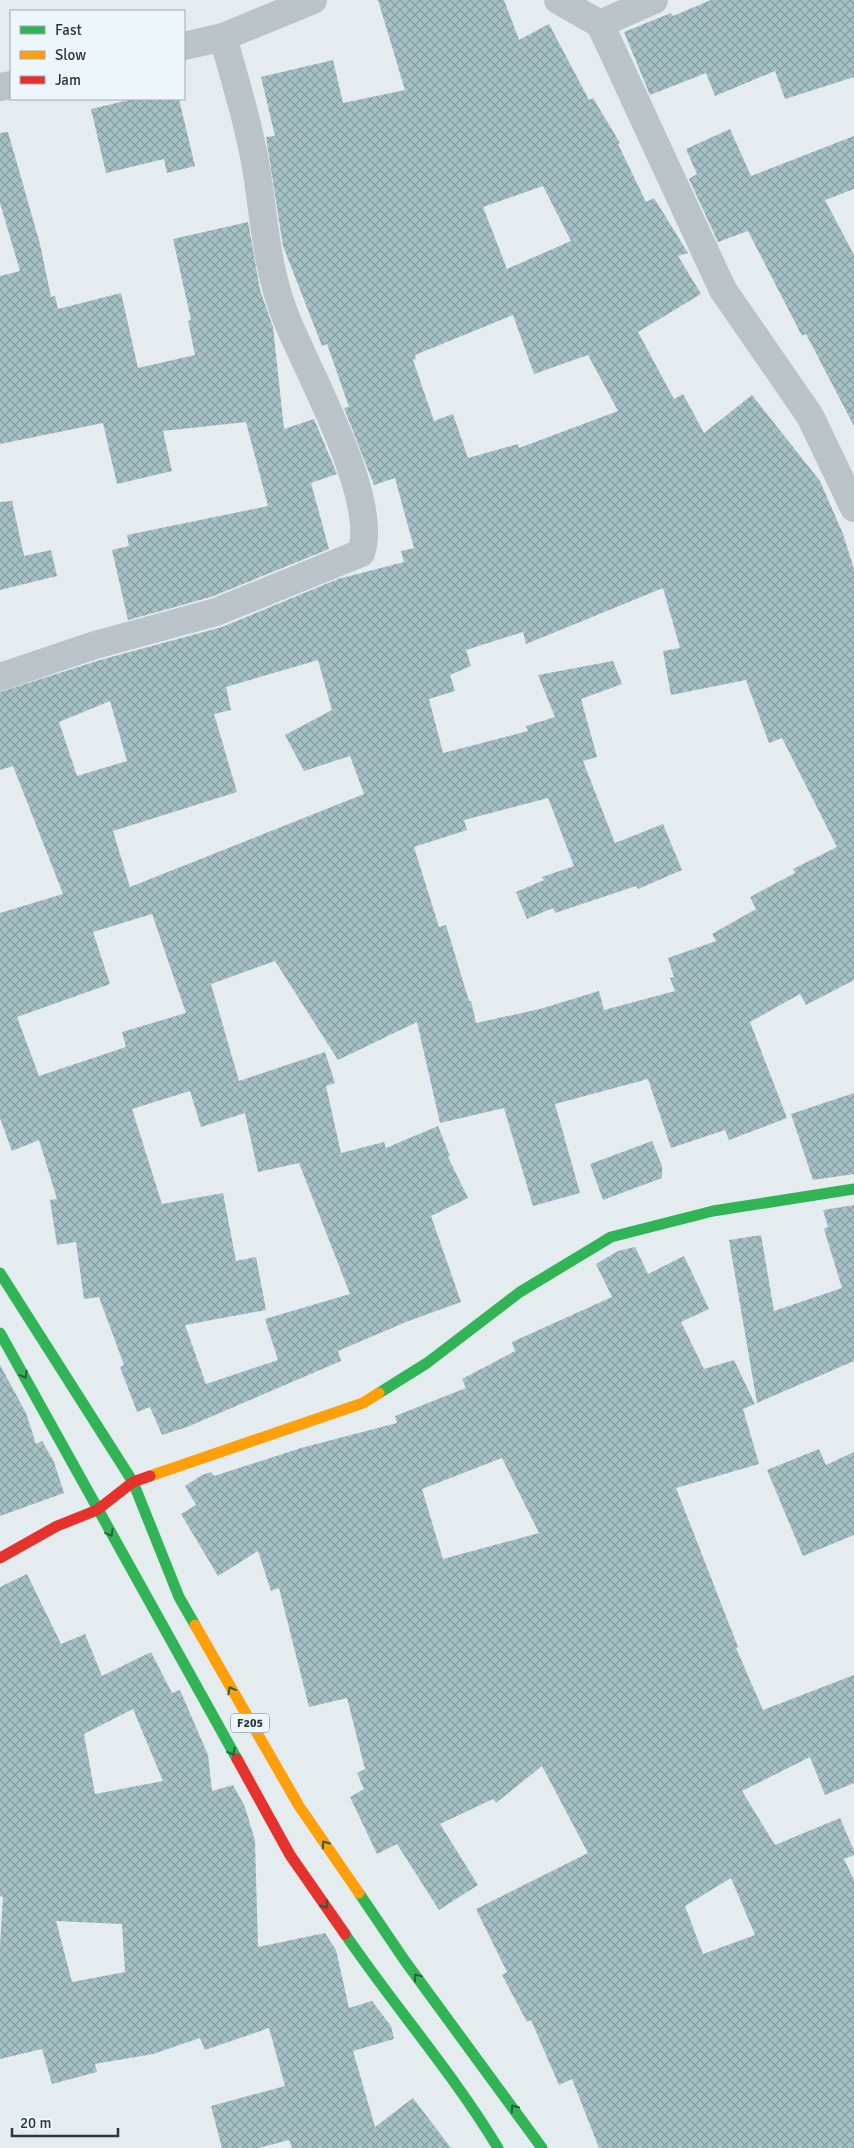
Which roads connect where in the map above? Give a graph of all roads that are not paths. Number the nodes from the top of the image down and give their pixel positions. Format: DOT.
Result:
graph roads {
  1 [pos="313,0"];
  2 [pos="558,0"];
  3 [pos="654,0"];
  4 [pos="600,24"];
  5 [pos="223,37"];
  6 [pos="185,46"];
  7 [pos="854,508"];
  8 [pos="0,676"];
  9 [pos="854,1188"];
  10 [pos="0,1273"];
  11 [pos="0,1333"];
  12 [pos="133,1482"];
  13 [pos="97,1510"];
  14 [pos="0,1558"];
  15 [pos="498,2148"];
  16 [pos="542,2148"];
  1 -- 5 [label="street"];
  2 -- 4 [label="street"];
  3 -- 4 [label="street"];
  4 -- 7 [label="street"];
  5 -- 6 [label="street"];
  5 -- 8 [label="street"];
  9 -- 12 [label="main road"];
  10 -- 12 [label="main road, F205"];
  11 -- 13 [label="main road, F205, one-way"];
  12 -- 13 [label="main road"];
  16 -- 12 [label="main road, F205, one-way"];
  13 -- 14 [label="main road"];
  13 -- 15 [label="main road, F205, one-way"];
}
